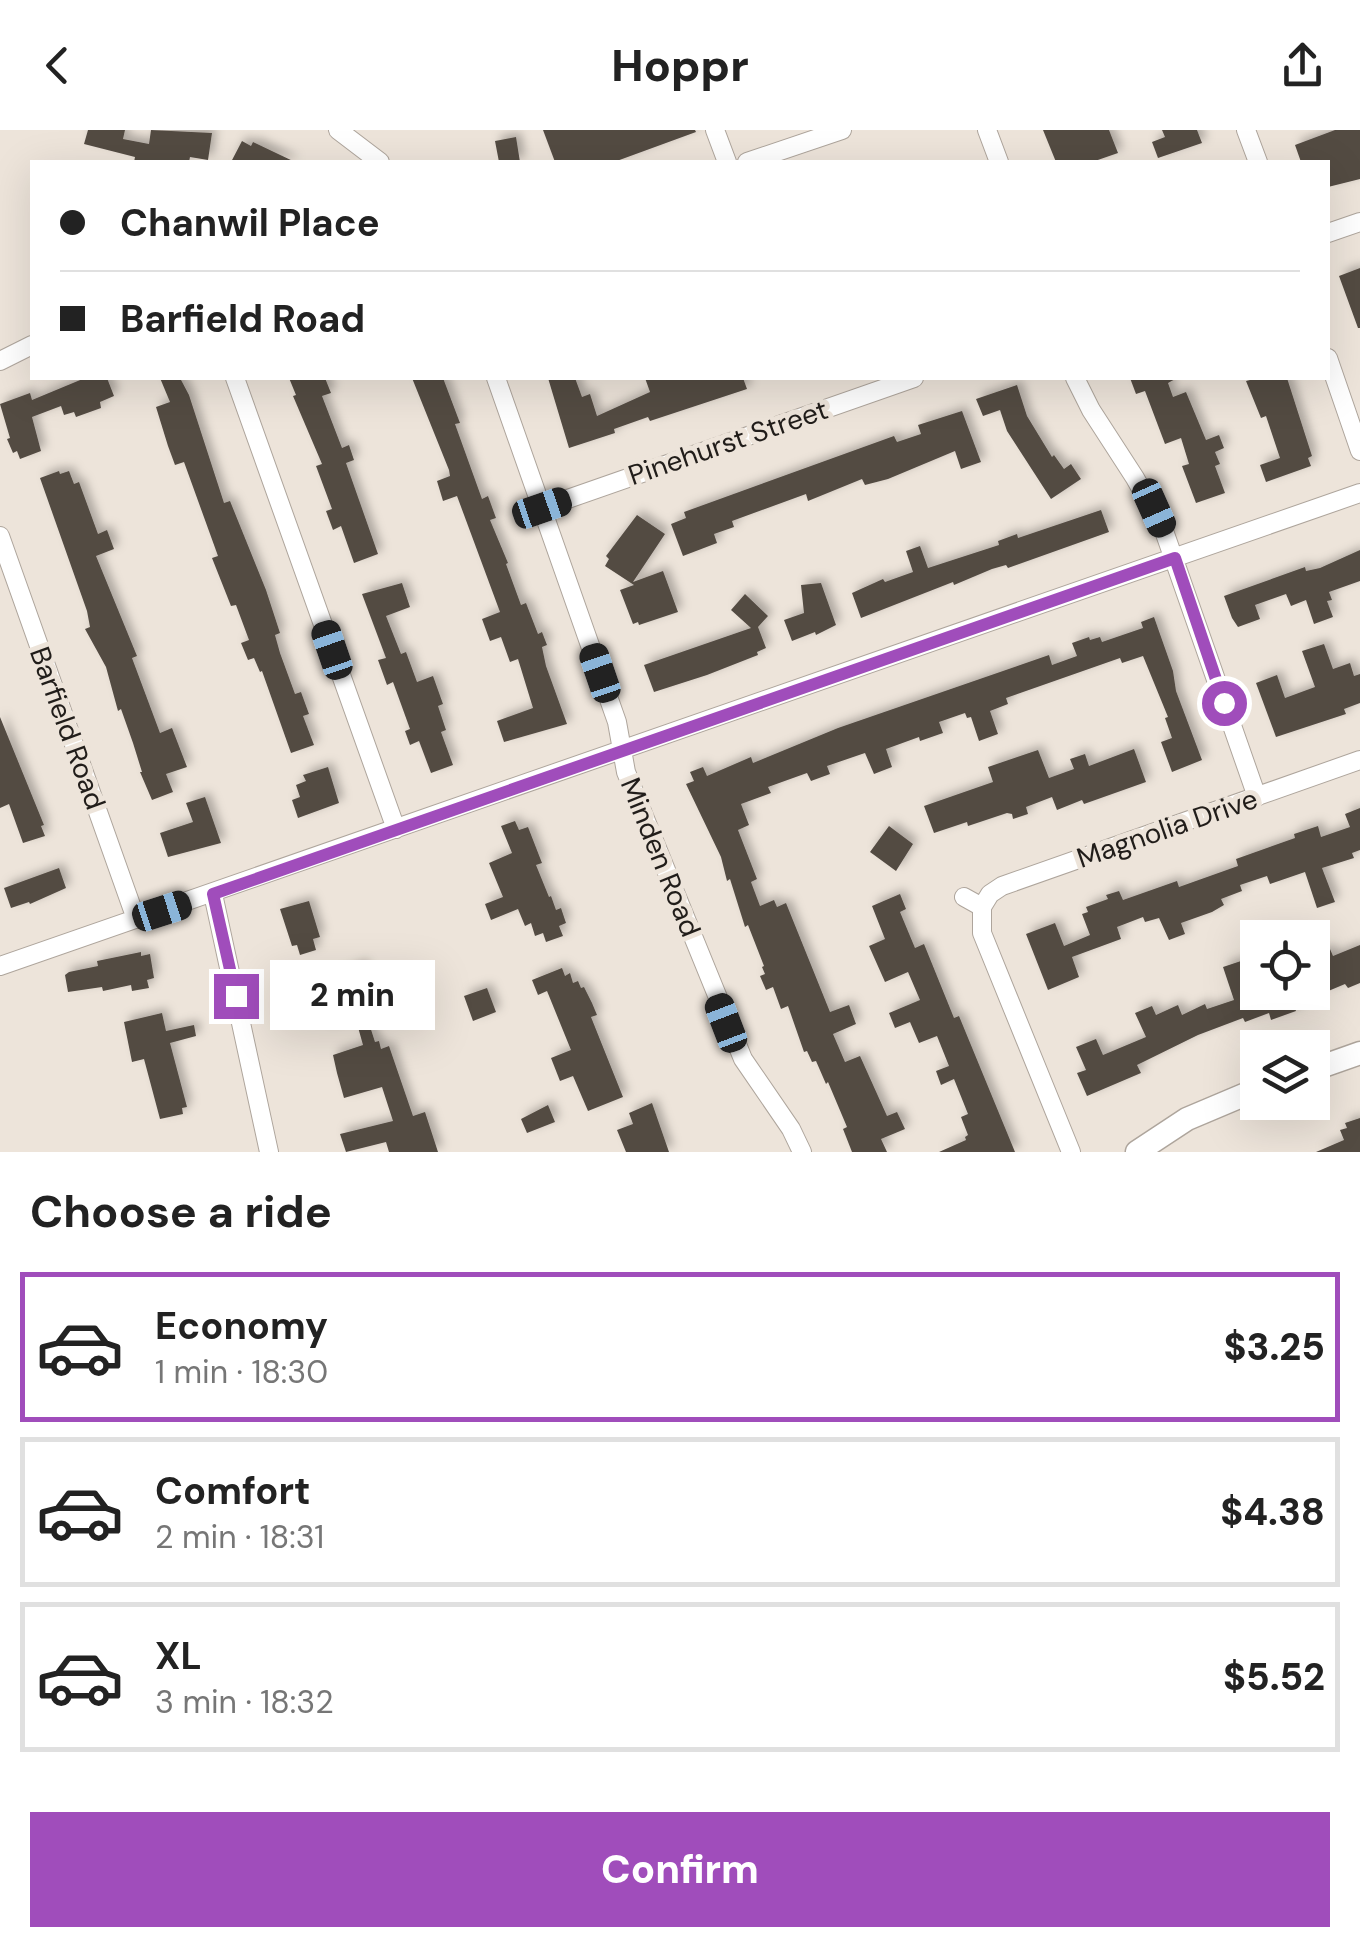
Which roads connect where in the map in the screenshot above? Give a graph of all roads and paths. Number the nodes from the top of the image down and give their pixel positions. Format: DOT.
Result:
graph roads {
  1 [pos="338,130"];
  2 [pos="715,130"];
  3 [pos="842,130"];
  4 [pos="987,130"];
  5 [pos="1246,130"];
  6 [pos="377,160"];
  7 [pos="726,160"];
  8 [pos="753,160"];
  9 [pos="998,160"];
  10 [pos="1257,160"];
  11 [pos="1360,222"];
  12 [pos="1330,232"];
  13 [pos="30,346"];
  14 [pos="0,361"];
  15 [pos="1330,364"];
  16 [pos="236,380"];
  17 [pos="497,380"];
  18 [pos="908,380"];
  19 [pos="1076,380"];
  20 [pos="1360,451"];
  21 [pos="1360,493"];
  22 [pos="542,508"];
  23 [pos="0,536"];
  24 [pos="1175,558"];
  25 [pos="621,751"];
  26 [pos="1360,760"];
  27 [pos="1257,797"];
  28 [pos="396,829"];
  29 [pos="213,894"];
  30 [pos="964,897"];
  31 [pos="982,907"];
  32 [pos="136,919"];
  33 [pos="0,966"];
  34 [pos="1360,1053"];
  35 [pos="1330,1064"];
  36 [pos="1240,1097"];
  37 [pos="269,1152"];
  38 [pos="802,1152"];
  39 [pos="1071,1152"];
  40 [pos="1137,1152"];
  1 -- 6 [label="street"];
  2 -- 7 [label="street"];
  3 -- 8 [label="street"];
  4 -- 9 [label="street"];
  5 -- 10 [label="street"];
  11 -- 12 [label="street"];
  13 -- 14 [label="street"];
  15 -- 20 [label="street"];
  16 -- 28 [label="street"];
  17 -- 22 [label="street, Minden Road"];
  18 -- 22 [label="street, Pinehurst Street"];
  19 -- 24 [label="street"];
  21 -- 24 [label="street"];
  22 -- 25 [label="street, Minden Road"];
  23 -- 32 [label="street, Barfield Road"];
  24 -- 25 [label="street"];
  24 -- 27 [label="street"];
  25 -- 28 [label="street"];
  25 -- 38 [label="street, Minden Road"];
  26 -- 27 [label="street, Magnolia Drive"];
  27 -- 31 [label="street, Magnolia Drive"];
  28 -- 29 [label="street"];
  29 -- 32 [label="street"];
  29 -- 37 [label="street"];
  30 -- 31 [label="street"];
  31 -- 39 [label="street"];
  32 -- 33 [label="street"];
  34 -- 35 [label="main road"];
  36 -- 40 [label="main road"];
}
